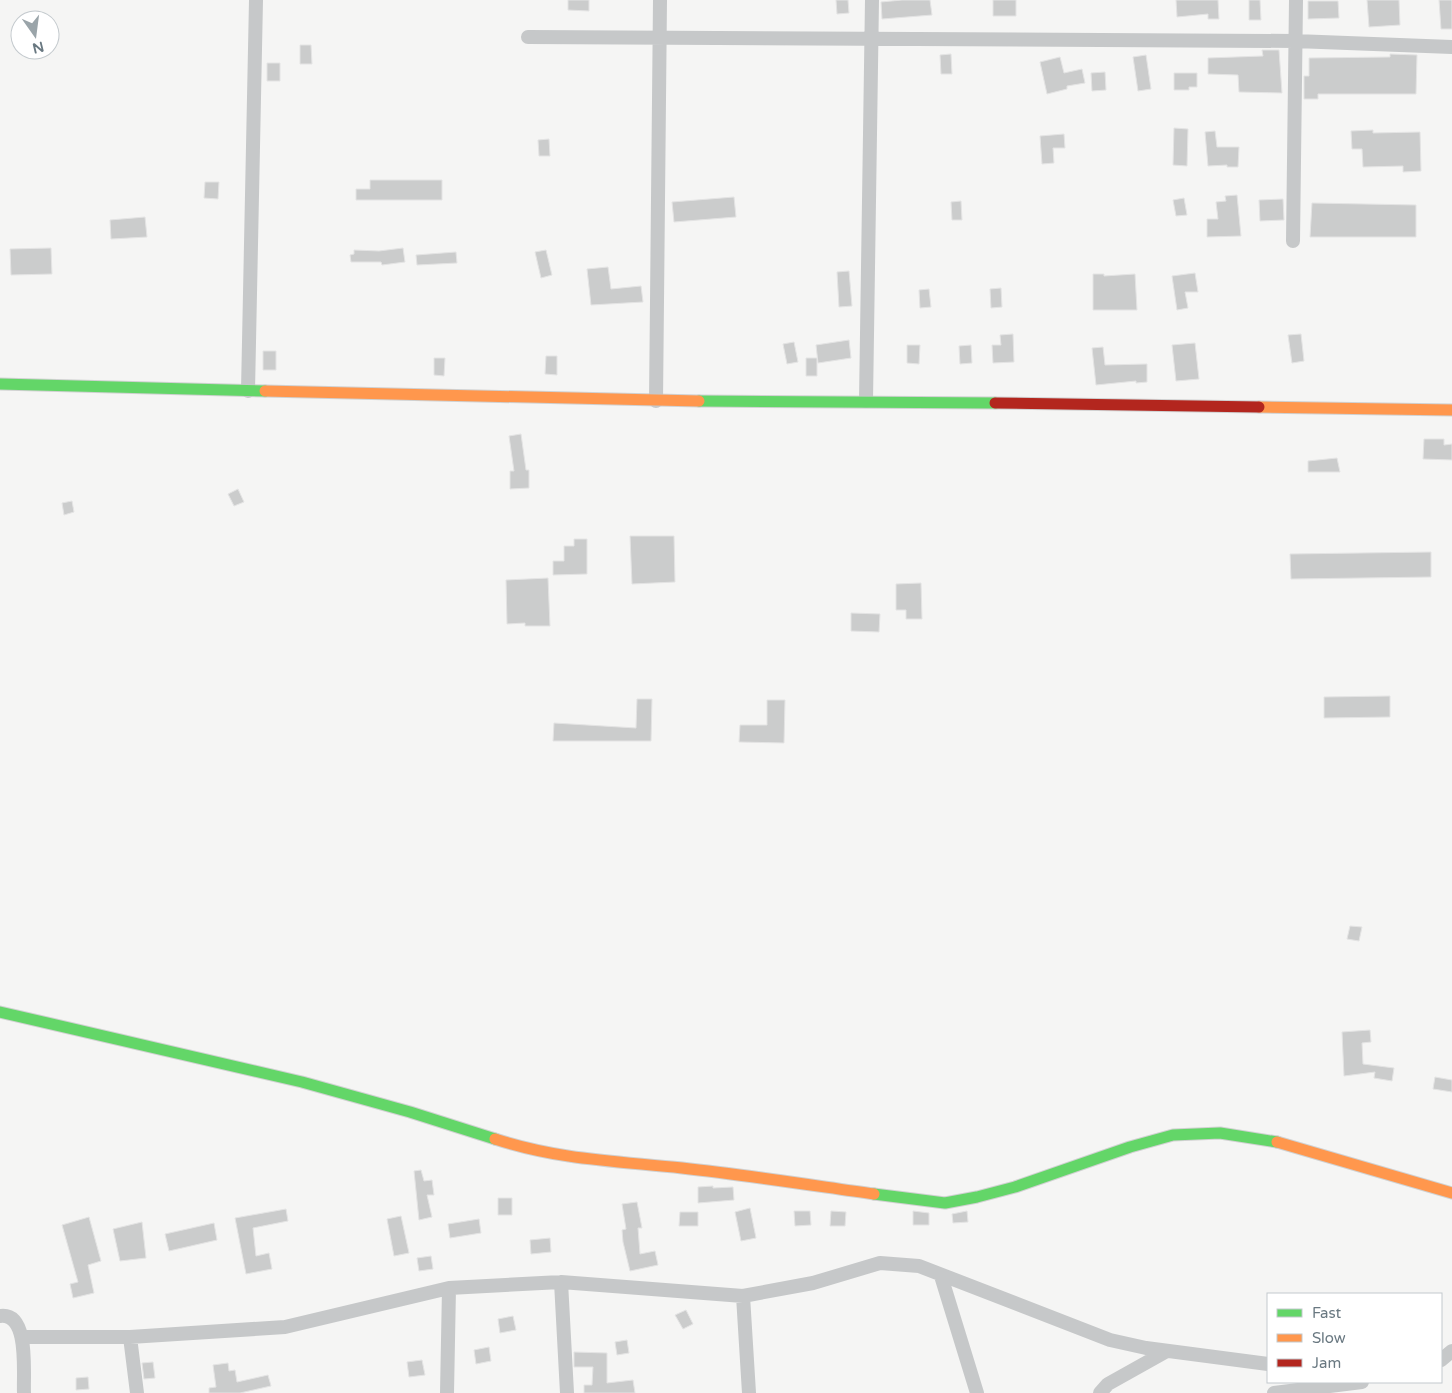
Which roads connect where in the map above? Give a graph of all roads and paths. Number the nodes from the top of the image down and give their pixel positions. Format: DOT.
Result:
graph roads {
  1 [pos="256,0"];
  2 [pos="660,0"];
  3 [pos="872,0"];
  4 [pos="1296,0"];
  5 [pos="528,37"];
  6 [pos="659,39"];
  7 [pos="871,39"];
  8 [pos="1295,41"];
  9 [pos="1452,46"];
  10 [pos="1293,241"];
  11 [pos="0,384"];
  12 [pos="248,391"];
  13 [pos="656,401"];
  14 [pos="866,401"];
  15 [pos="1452,410"];
  16 [pos="0,1012"];
  17 [pos="1452,1194"];
  18 [pos="941,1276"];
  19 [pos="561,1282"];
  20 [pos="449,1288"];
  21 [pos="743,1296"];
  22 [pos="0,1316"];
  23 [pos="130,1337"];
  24 [pos="22,1338"];
  25 [pos="1168,1351"];
  26 [pos="1452,1351"];
  27 [pos="1442,1359"];
  28 [pos="1267,1364"];
  29 [pos="1356,1383"];
  30 [pos="1317,1390"];
  31 [pos="24,1393"];
  32 [pos="138,1393"];
  33 [pos="447,1393"];
  34 [pos="567,1393"];
  35 [pos="749,1393"];
  36 [pos="977,1393"];
  37 [pos="1100,1393"];
  38 [pos="1274,1393"];
  1 -- 12 [label="street"];
  2 -- 6 [label="street"];
  3 -- 7 [label="street"];
  4 -- 8 [label="street"];
  5 -- 6 [label="street"];
  6 -- 7 [label="street"];
  6 -- 13 [label="street"];
  7 -- 8 [label="street"];
  7 -- 14 [label="street"];
  8 -- 9 [label="street"];
  8 -- 10 [label="street"];
  11 -- 12 [label="street"];
  12 -- 13 [label="street"];
  13 -- 14 [label="street"];
  14 -- 15 [label="street"];
  16 -- 17 [label="street"];
  18 -- 21 [label="street"];
  18 -- 25 [label="street"];
  18 -- 36 [label="street"];
  19 -- 20 [label="street"];
  19 -- 21 [label="street"];
  19 -- 34 [label="street"];
  20 -- 23 [label="street"];
  20 -- 33 [label="street"];
  21 -- 35 [label="street"];
  22 -- 24 [label="street"];
  23 -- 24 [label="street"];
  23 -- 32 [label="street"];
  24 -- 31 [label="street"];
  25 -- 28 [label="street"];
  25 -- 37 [label="street"];
  26 -- 27 [label="street"];
  29 -- 30 [label="street"];
  30 -- 38 [label="street"];
}
